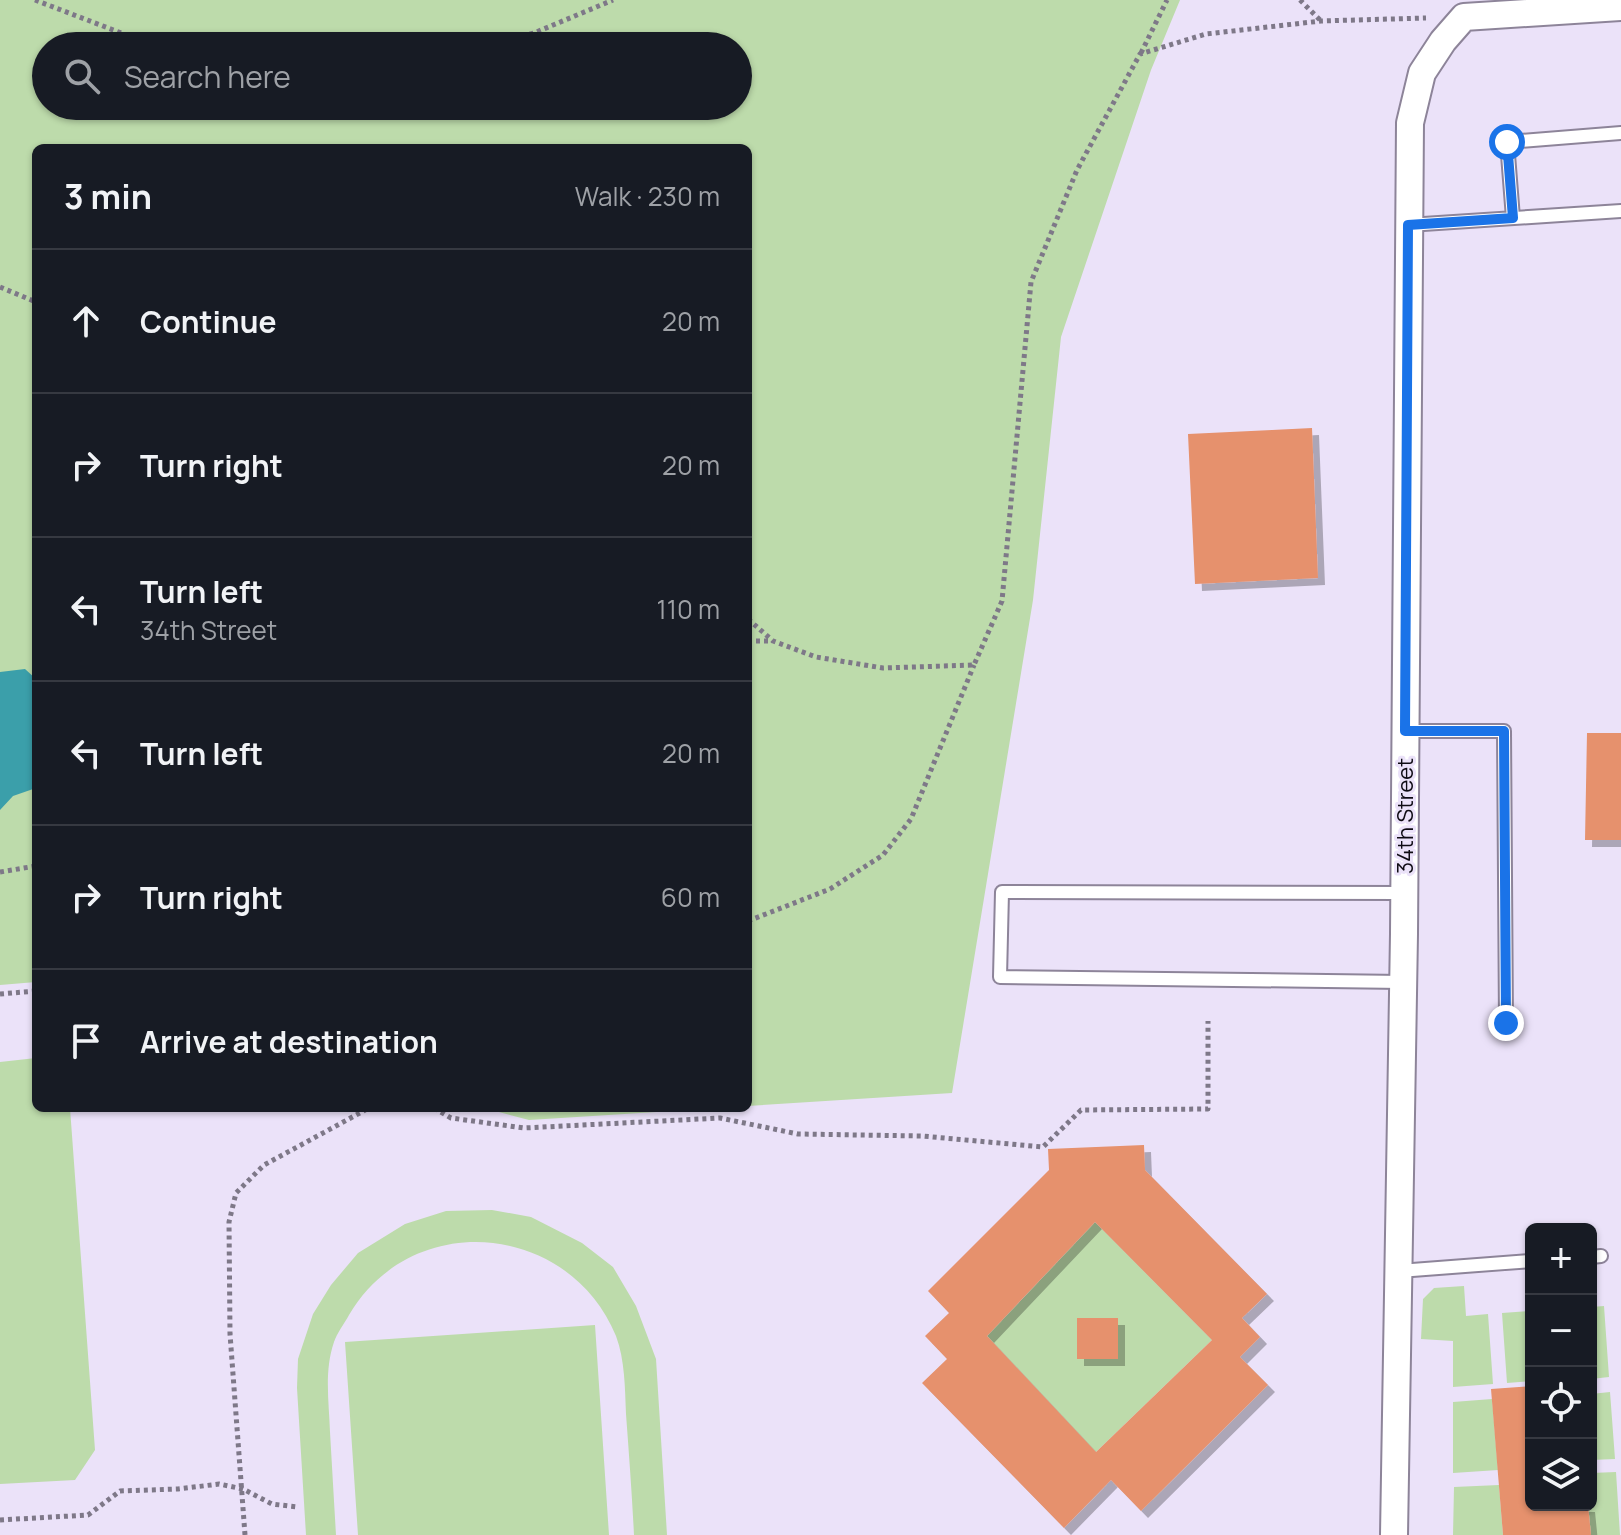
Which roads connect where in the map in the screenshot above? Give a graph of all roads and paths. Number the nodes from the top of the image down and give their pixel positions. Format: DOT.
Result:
graph roads {
  1 [pos="35,0"];
  2 [pos="613,0"];
  3 [pos="1167,0"];
  4 [pos="1300,0"];
  5 [pos="1621,7"];
  6 [pos="1464,17"];
  7 [pos="1321,21"];
  8 [pos="119,32"];
  9 [pos="536,32"];
  10 [pos="1140,54"];
  11 [pos="1621,133"];
  12 [pos="1621,211"];
  13 [pos="1513,218"];
  14 [pos="1408,225"];
  15 [pos="0,287"];
  16 [pos="32,300"];
  17 [pos="752,623"];
  18 [pos="752,641"];
  19 [pos="773,641"];
  20 [pos="974,665"];
  21 [pos="1405,731"];
  22 [pos="32,867"];
  23 [pos="0,872"];
  24 [pos="1405,893"];
  25 [pos="752,919"];
  26 [pos="1403,982"];
  27 [pos="32,991"];
  28 [pos="0,994"];
  29 [pos="1208,1021"];
  30 [pos="1506,1023"];
  31 [pos="362,1112"];
  32 [pos="441,1112"];
  33 [pos="1525,1261"];
  34 [pos="1399,1271"];
  35 [pos="243,1489"];
  36 [pos="297,1507"];
  37 [pos="0,1520"];
  38 [pos="245,1535"];
  39 [pos="1394,1535"];
  1 -- 8 [label="path"];
  2 -- 9 [label="path"];
  3 -- 10 [label="path"];
  4 -- 7 [label="path"];
  5 -- 6 [label="street"];
  6 -- 7 [label="path"];
  6 -- 14 [label="street, 34th Street"];
  7 -- 10 [label="path"];
  10 -- 20 [label="path"];
  11 -- 13 [label="lane"];
  12 -- 13 [label="lane"];
  13 -- 14 [label="lane"];
  14 -- 21 [label="street, 34th Street"];
  15 -- 16 [label="path"];
  17 -- 19 [label="path"];
  18 -- 19 [label="path"];
  19 -- 20 [label="path"];
  20 -- 25 [label="path"];
  21 -- 24 [label="street, 34th Street"];
  21 -- 30 [label="lane"];
  22 -- 23 [label="path"];
  24 -- 26 [label="street, 34th Street"];
  24 -- 26 [label="lane"];
  26 -- 34 [label="street, 34th Street"];
  27 -- 28 [label="path"];
  29 -- 32 [label="path"];
  31 -- 35 [label="path"];
  33 -- 34 [label="lane"];
  34 -- 39 [label="street, 34th Street"];
  35 -- 36 [label="path"];
  35 -- 37 [label="path"];
  35 -- 38 [label="path"];
}
